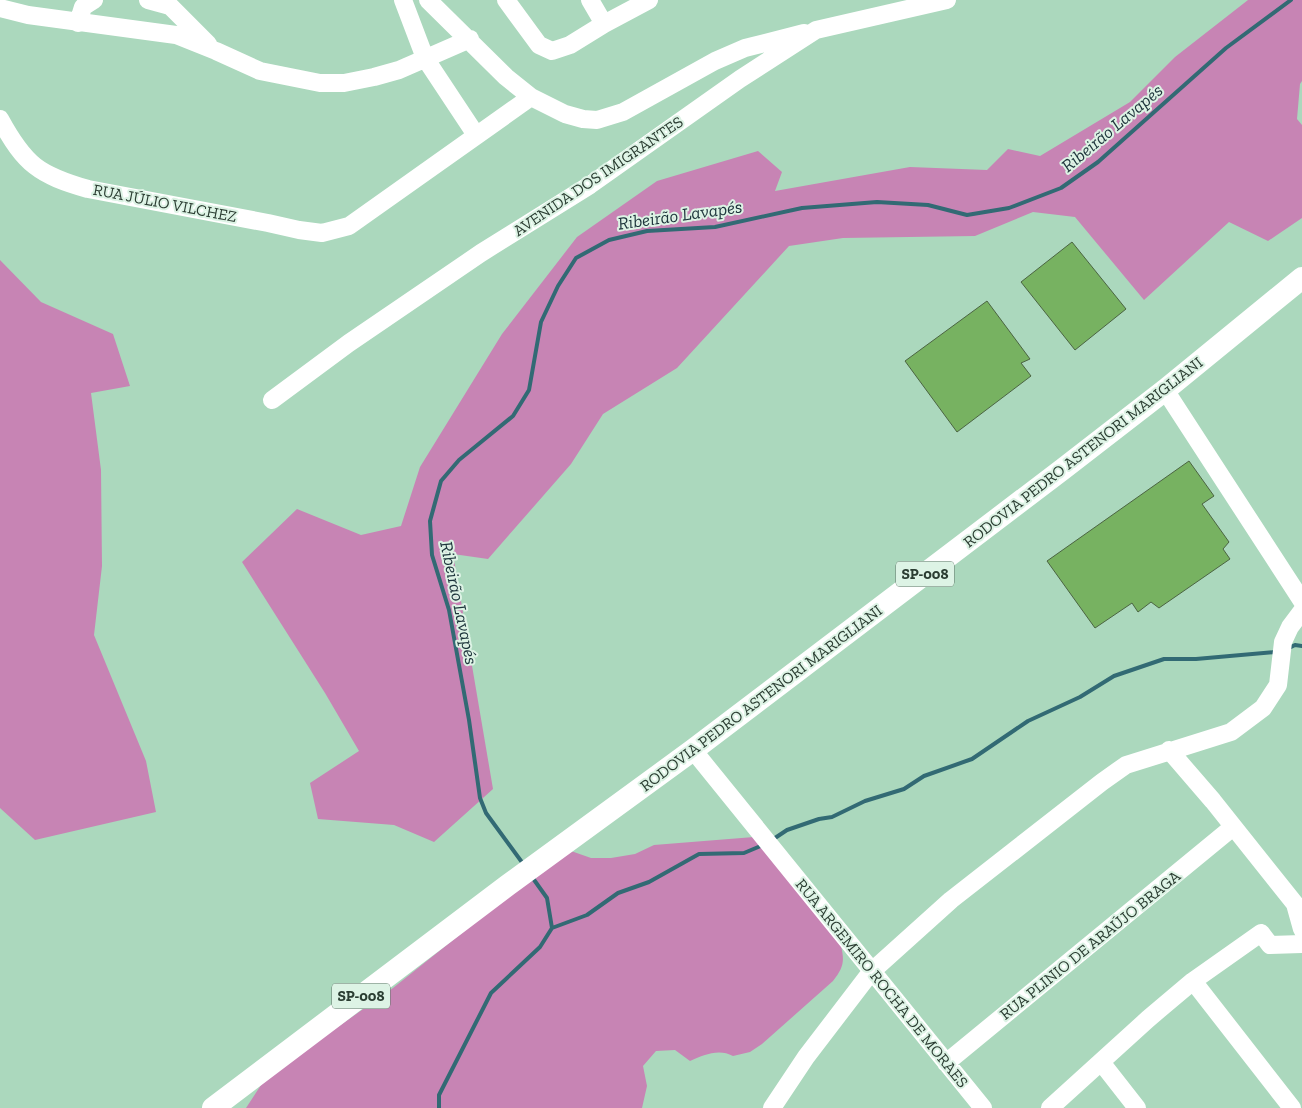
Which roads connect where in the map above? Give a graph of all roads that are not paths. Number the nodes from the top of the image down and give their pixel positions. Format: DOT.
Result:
graph roads {
  1 [pos="94,0"];
  2 [pos="403,0"];
  3 [pos="428,0"];
  4 [pos="506,0"];
  5 [pos="590,0"];
  6 [pos="649,0"];
  7 [pos="947,0"];
  8 [pos="156,1"];
  9 [pos="0,8"];
  10 [pos="78,23"];
  11 [pos="604,24"];
  12 [pos="816,30"];
  13 [pos="193,31"];
  14 [pos="176,35"];
  15 [pos="470,39"];
  16 [pos="216,51"];
  17 [pos="425,58"];
  18 [pos="531,97"];
  19 [pos="0,120"];
  20 [pos="476,135"];
  21 [pos="1302,278"];
  22 [pos="1165,390"];
  23 [pos="272,400"];
  24 [pos="1302,601"];
  25 [pos="1302,611"];
  26 [pos="693,750"];
  27 [pos="1169,750"];
  28 [pos="1233,826"];
  29 [pos="1302,929"];
  30 [pos="1302,944"];
  31 [pos="871,972"];
  32 [pos="1194,981"];
  33 [pos="1100,1062"];
  34 [pos="946,1063"];
  35 [pos="213,1108"];
  36 [pos="772,1108"];
  37 [pos="983,1108"];
  38 [pos="1050,1108"];
  39 [pos="1137,1108"];
  40 [pos="1292,1108"];
  1 -- 10 [label="street"];
  2 -- 17 [label="street"];
  3 -- 15 [label="street"];
  4 -- 11 [label="street"];
  5 -- 11 [label="street"];
  6 -- 11 [label="street"];
  7 -- 12 [label="street, AVENIDA DOS IMIGRANTES"];
  8 -- 13 [label="street"];
  9 -- 10 [label="street"];
  10 -- 14 [label="street"];
  12 -- 18 [label="street"];
  12 -- 23 [label="street, AVENIDA DOS IMIGRANTES"];
  13 -- 14 [label="street"];
  13 -- 16 [label="street"];
  14 -- 16 [label="street"];
  15 -- 17 [label="street"];
  15 -- 18 [label="street"];
  16 -- 17 [label="street"];
  17 -- 20 [label="street"];
  18 -- 20 [label="street"];
  19 -- 20 [label="street, RUA JÚLIO VILCHEZ"];
  21 -- 22 [label="main road, RODOVIA PEDRO ASTENORI MARIGLIANI / SP-008"];
  22 -- 24 [label="street"];
  22 -- 26 [label="main road, RODOVIA PEDRO ASTENORI MARIGLIANI / SP-008"];
  25 -- 27 [label="street"];
  26 -- 31 [label="street, RUA ARGEMIRO ROCHA DE MORAES"];
  26 -- 35 [label="main road, RODOVIA PEDRO ASTENORI MARIGLIANI / SP-008"];
  27 -- 28 [label="street"];
  27 -- 31 [label="street"];
  28 -- 29 [label="street"];
  28 -- 34 [label="street, RUA PLINIO DE ARAÚJO BRAGA"];
  30 -- 32 [label="street"];
  31 -- 34 [label="street, RUA ARGEMIRO ROCHA DE MORAES"];
  31 -- 36 [label="street"];
  32 -- 33 [label="street"];
  32 -- 40 [label="street"];
  33 -- 38 [label="street"];
  33 -- 39 [label="street"];
  34 -- 37 [label="street, RUA ARGEMIRO ROCHA DE MORAES"];
}
